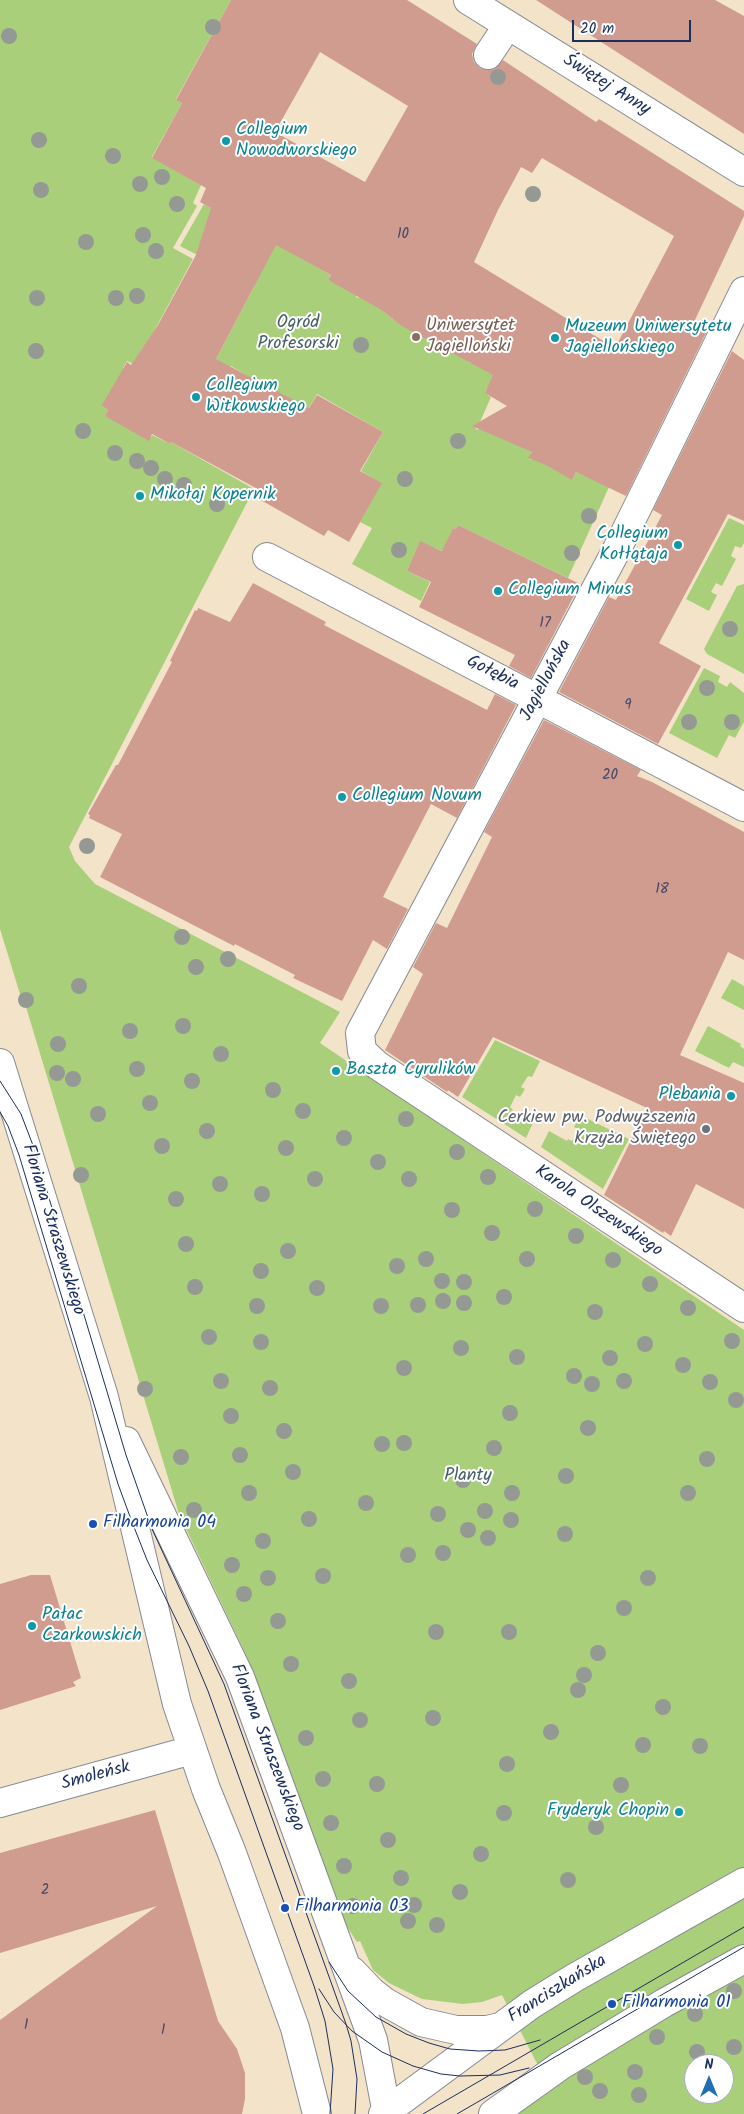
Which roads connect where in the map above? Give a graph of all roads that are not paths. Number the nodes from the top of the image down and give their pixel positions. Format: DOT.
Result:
graph roads {
  1 [pos="468,0"];
  2 [pos="508,24"];
  3 [pos="488,55"];
  4 [pos="744,172"];
  5 [pos="744,291"];
  6 [pos="267,556"];
  7 [pos="538,698"];
  8 [pos="744,807"];
  9 [pos="0,1063"];
  10 [pos="377,1065"];
  11 [pos="744,1308"];
  12 [pos="104,1397"];
  13 [pos="192,1750"];
  14 [pos="0,1803"];
  15 [pos="744,1882"];
  16 [pos="744,1958"];
  17 [pos="347,1965"];
  18 [pos="502,2026"];
  19 [pos="386,2113"];
  20 [pos="317,2114"];
  21 [pos="493,2114"];
  1 -- 2 [label="street, Świętej Anny"];
  2 -- 3 [label="street"];
  2 -- 4 [label="street, Świętej Anny"];
  5 -- 7 [label="street, Jagiellońska"];
  6 -- 7 [label="street, Gołębia"];
  7 -- 8 [label="street, Gołębia"];
  7 -- 10 [label="street, Jagiellońska"];
  9 -- 12 [label="street, Floriana Straszewskiego"];
  10 -- 11 [label="street, Karola Olszewskiego"];
  12 -- 13 [label="street, Floriana Straszewskiego"];
  12 -- 17 [label="street, Floriana Straszewskiego"];
  13 -- 14 [label="street, Smoleńsk"];
  13 -- 20 [label="street, Floriana Straszewskiego"];
  15 -- 18 [label="street, Franciszkańska"];
  16 -- 21 [label="street"];
  17 -- 18 [label="street"];
  17 -- 19 [label="street, Floriana Straszewskiego"];
  18 -- 19 [label="street, Franciszkańska"];
}
